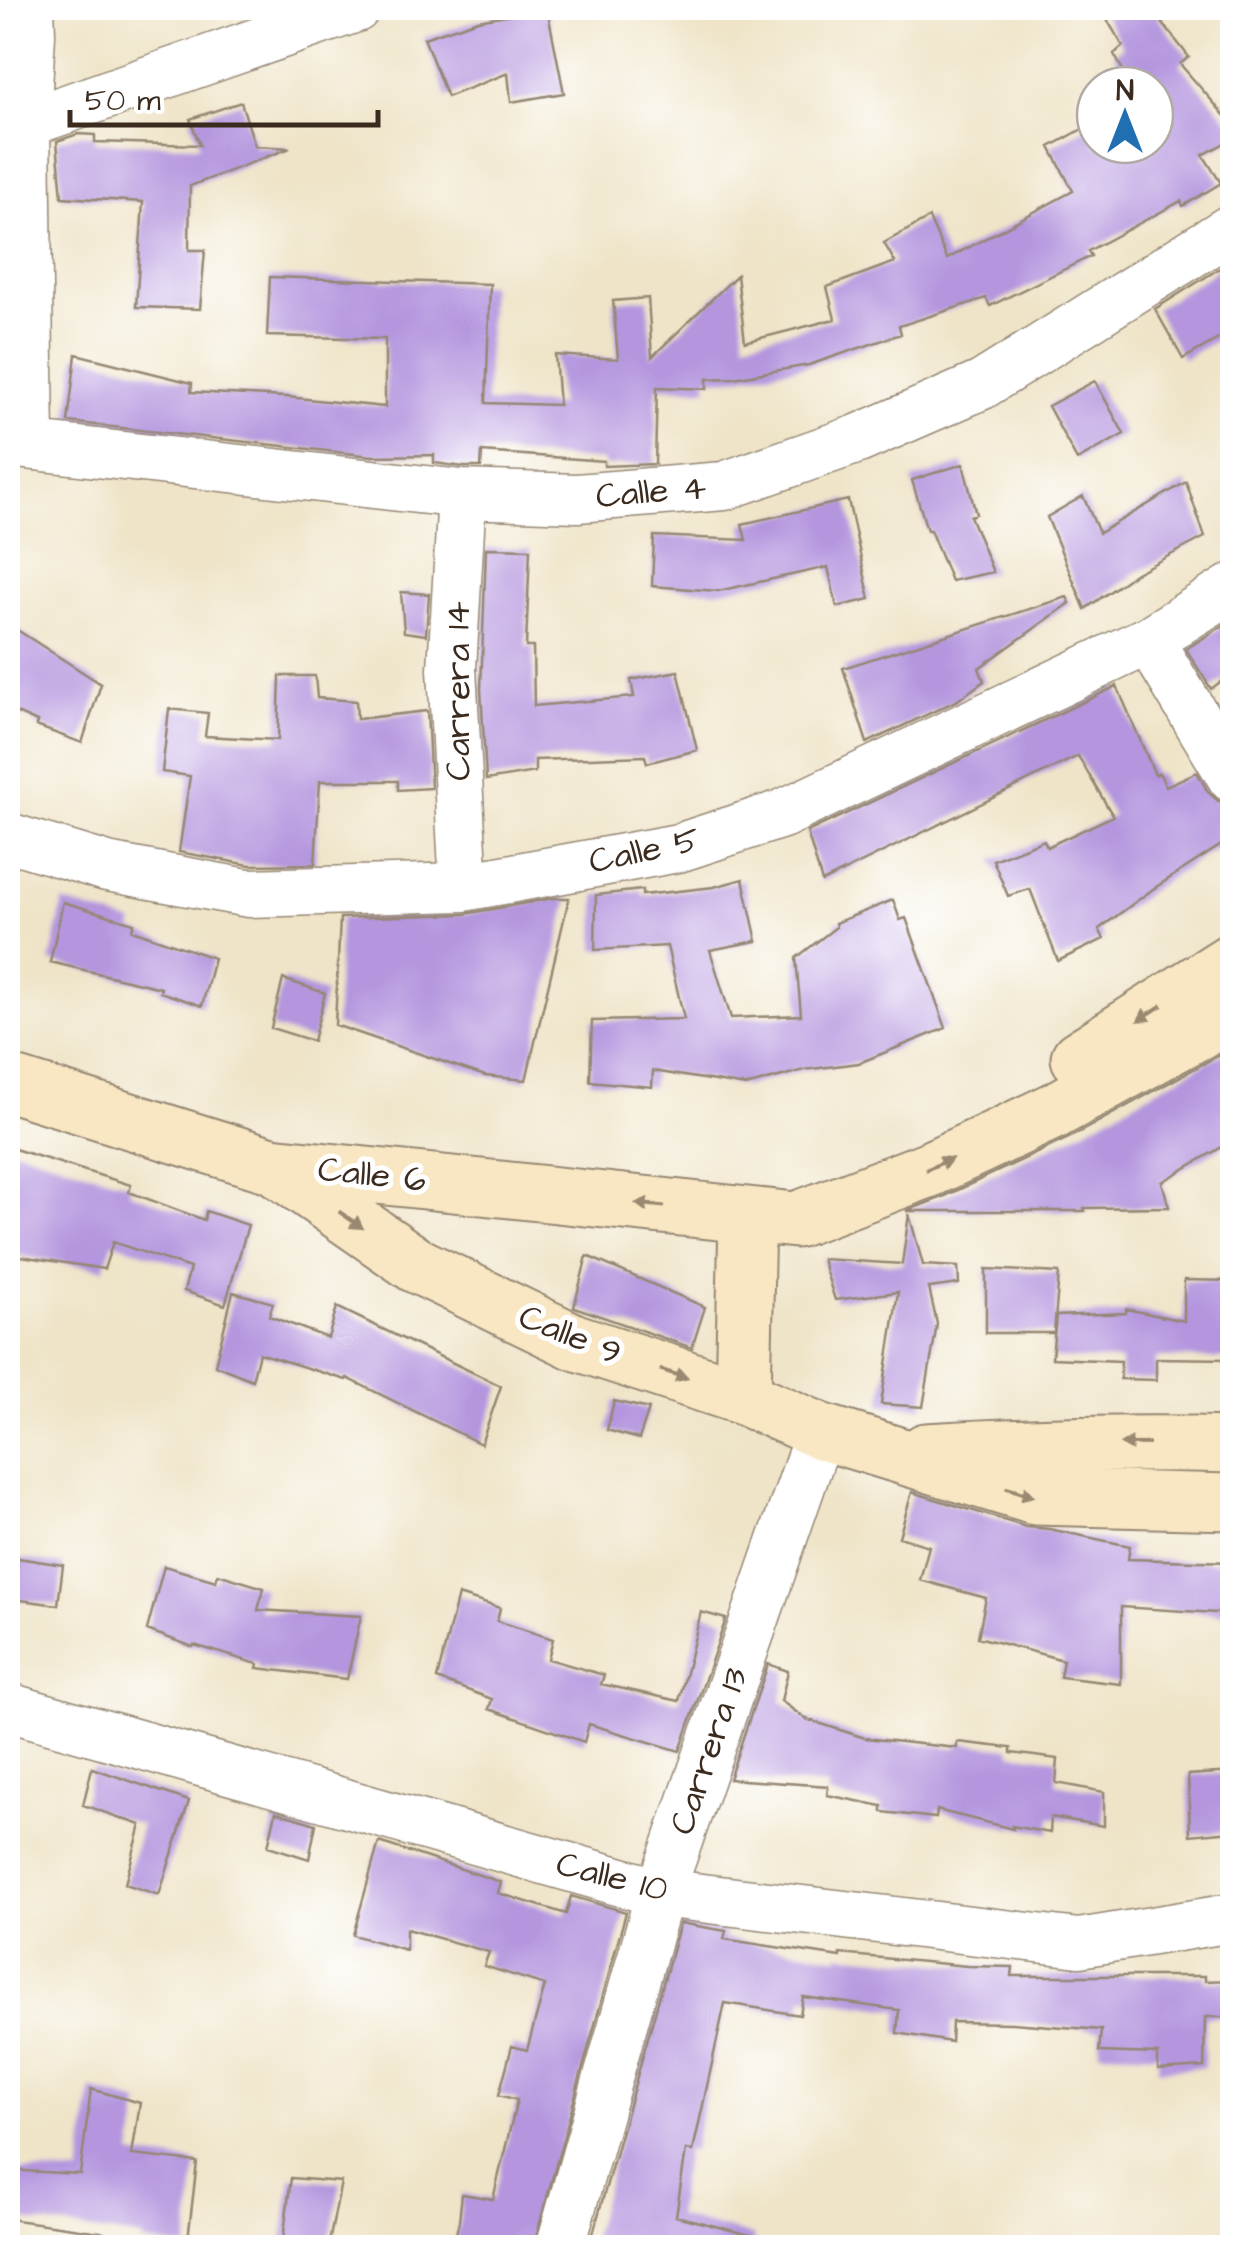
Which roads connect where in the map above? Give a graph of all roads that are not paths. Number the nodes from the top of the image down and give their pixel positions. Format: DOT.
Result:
graph roads {
  1 [pos="30,8"];
  2 [pos="356,8"];
  3 [pos="17,123"];
  4 [pos="1232,228"];
  5 [pos="19,444"];
  6 [pos="462,494"];
  7 [pos="1232,588"];
  8 [pos="1149,640"];
  9 [pos="1232,778"];
  10 [pos="8,837"];
  11 [pos="464,887"];
  12 [pos="1232,961"];
  13 [pos="1232,1013"];
  14 [pos="8,1082"];
  15 [pos="271,1164"];
  16 [pos="747,1216"];
  17 [pos="743,1396"];
  18 [pos="820,1430"];
  19 [pos="1232,1446"];
  20 [pos="893,1452"];
  21 [pos="1232,1502"];
  22 [pos="8,1708"];
  23 [pos="660,1893"];
  24 [pos="1232,1918"];
  25 [pos="560,2248"];
  1 -- 3 [label="street"];
  2 -- 3 [label="street"];
  3 -- 5 [label="street"];
  4 -- 6 [label="street, Calle 4"];
  5 -- 6 [label="street, Calle 4"];
  6 -- 11 [label="street, Carrera 14"];
  7 -- 8 [label="street, Calle 5"];
  8 -- 9 [label="street"];
  8 -- 11 [label="street, Calle 5"];
  10 -- 11 [label="street, Calle 5"];
  12 -- 16 [label="street, one-way"];
  16 -- 13 [label="street, Calle 6, one-way"];
  14 -- 15 [label="street, Calle 6"];
  16 -- 15 [label="street, Calle 6, one-way"];
  15 -- 17 [label="street, Calle 9, one-way"];
  16 -- 17 [label="street"];
  17 -- 18 [label="street, Calle 9"];
  18 -- 20 [label="street, Calle 9"];
  18 -- 23 [label="street, Carrera 13"];
  19 -- 20 [label="street, Calle 9, one-way"];
  20 -- 21 [label="street, Calle 9, one-way"];
  22 -- 23 [label="street, Calle 10"];
  23 -- 24 [label="street, Calle 10"];
  23 -- 25 [label="street, Carrera 13"];
}
